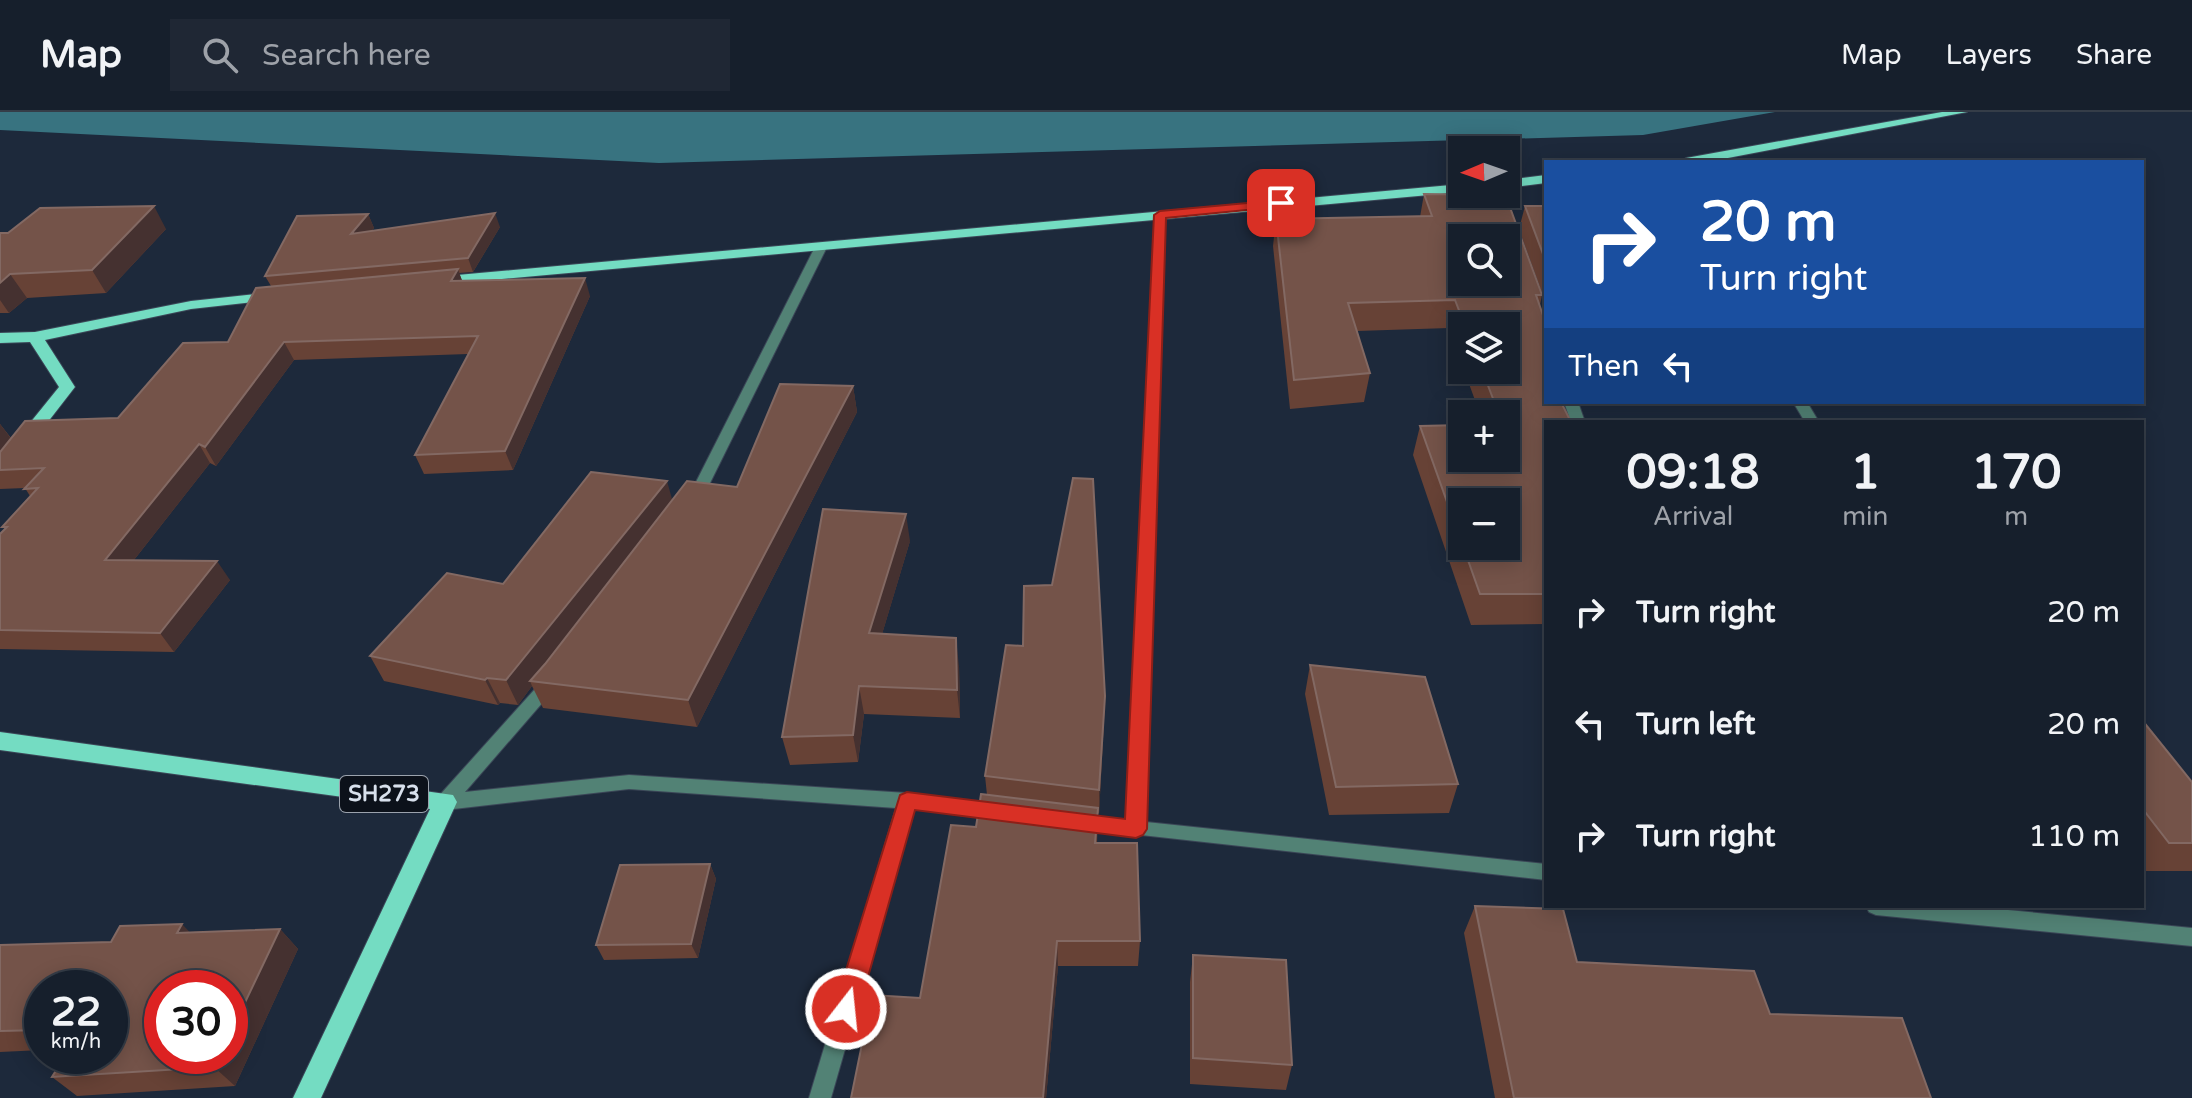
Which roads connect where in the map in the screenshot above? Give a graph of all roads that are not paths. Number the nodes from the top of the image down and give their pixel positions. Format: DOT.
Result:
graph roads {
  1 [pos="1961,112"];
  2 [pos="1697,160"];
  3 [pos="1544,179"];
  4 [pos="1520,182"];
  5 [pos="1448,189"];
  6 [pos="1160,215"];
  7 [pos="820,249"];
  8 [pos="418,282"];
  9 [pos="296,294"];
  10 [pos="35,337"];
  11 [pos="0,338"];
  12 [pos="0,472"];
  13 [pos="684,509"];
  14 [pos="559,672"];
  15 [pos="0,741"];
  16 [pos="907,801"];
  17 [pos="445,802"];
  18 [pos="1014,814"];
  19 [pos="1060,820"];
  20 [pos="1136,829"];
  21 [pos="1544,872"];
  22 [pos="1896,908"];
  23 [pos="2192,937"];
  24 [pos="307,1098"];
  25 [pos="820,1098"];
  1 -- 2 [label="main road"];
  3 -- 4 [label="main road"];
  5 -- 6 [label="main road"];
  6 -- 7 [label="main road"];
  6 -- 20 [label="street"];
  7 -- 8 [label="main road"];
  7 -- 13 [label="street"];
  9 -- 10 [label="main road"];
  10 -- 11 [label="main road"];
  10 -- 12 [label="main road"];
  14 -- 17 [label="street"];
  15 -- 17 [label="main road, SH273"];
  16 -- 17 [label="street"];
  16 -- 18 [label="street"];
  16 -- 25 [label="street"];
  17 -- 24 [label="main road, SH273"];
  19 -- 20 [label="street"];
  20 -- 21 [label="street"];
  22 -- 23 [label="street"];
}
